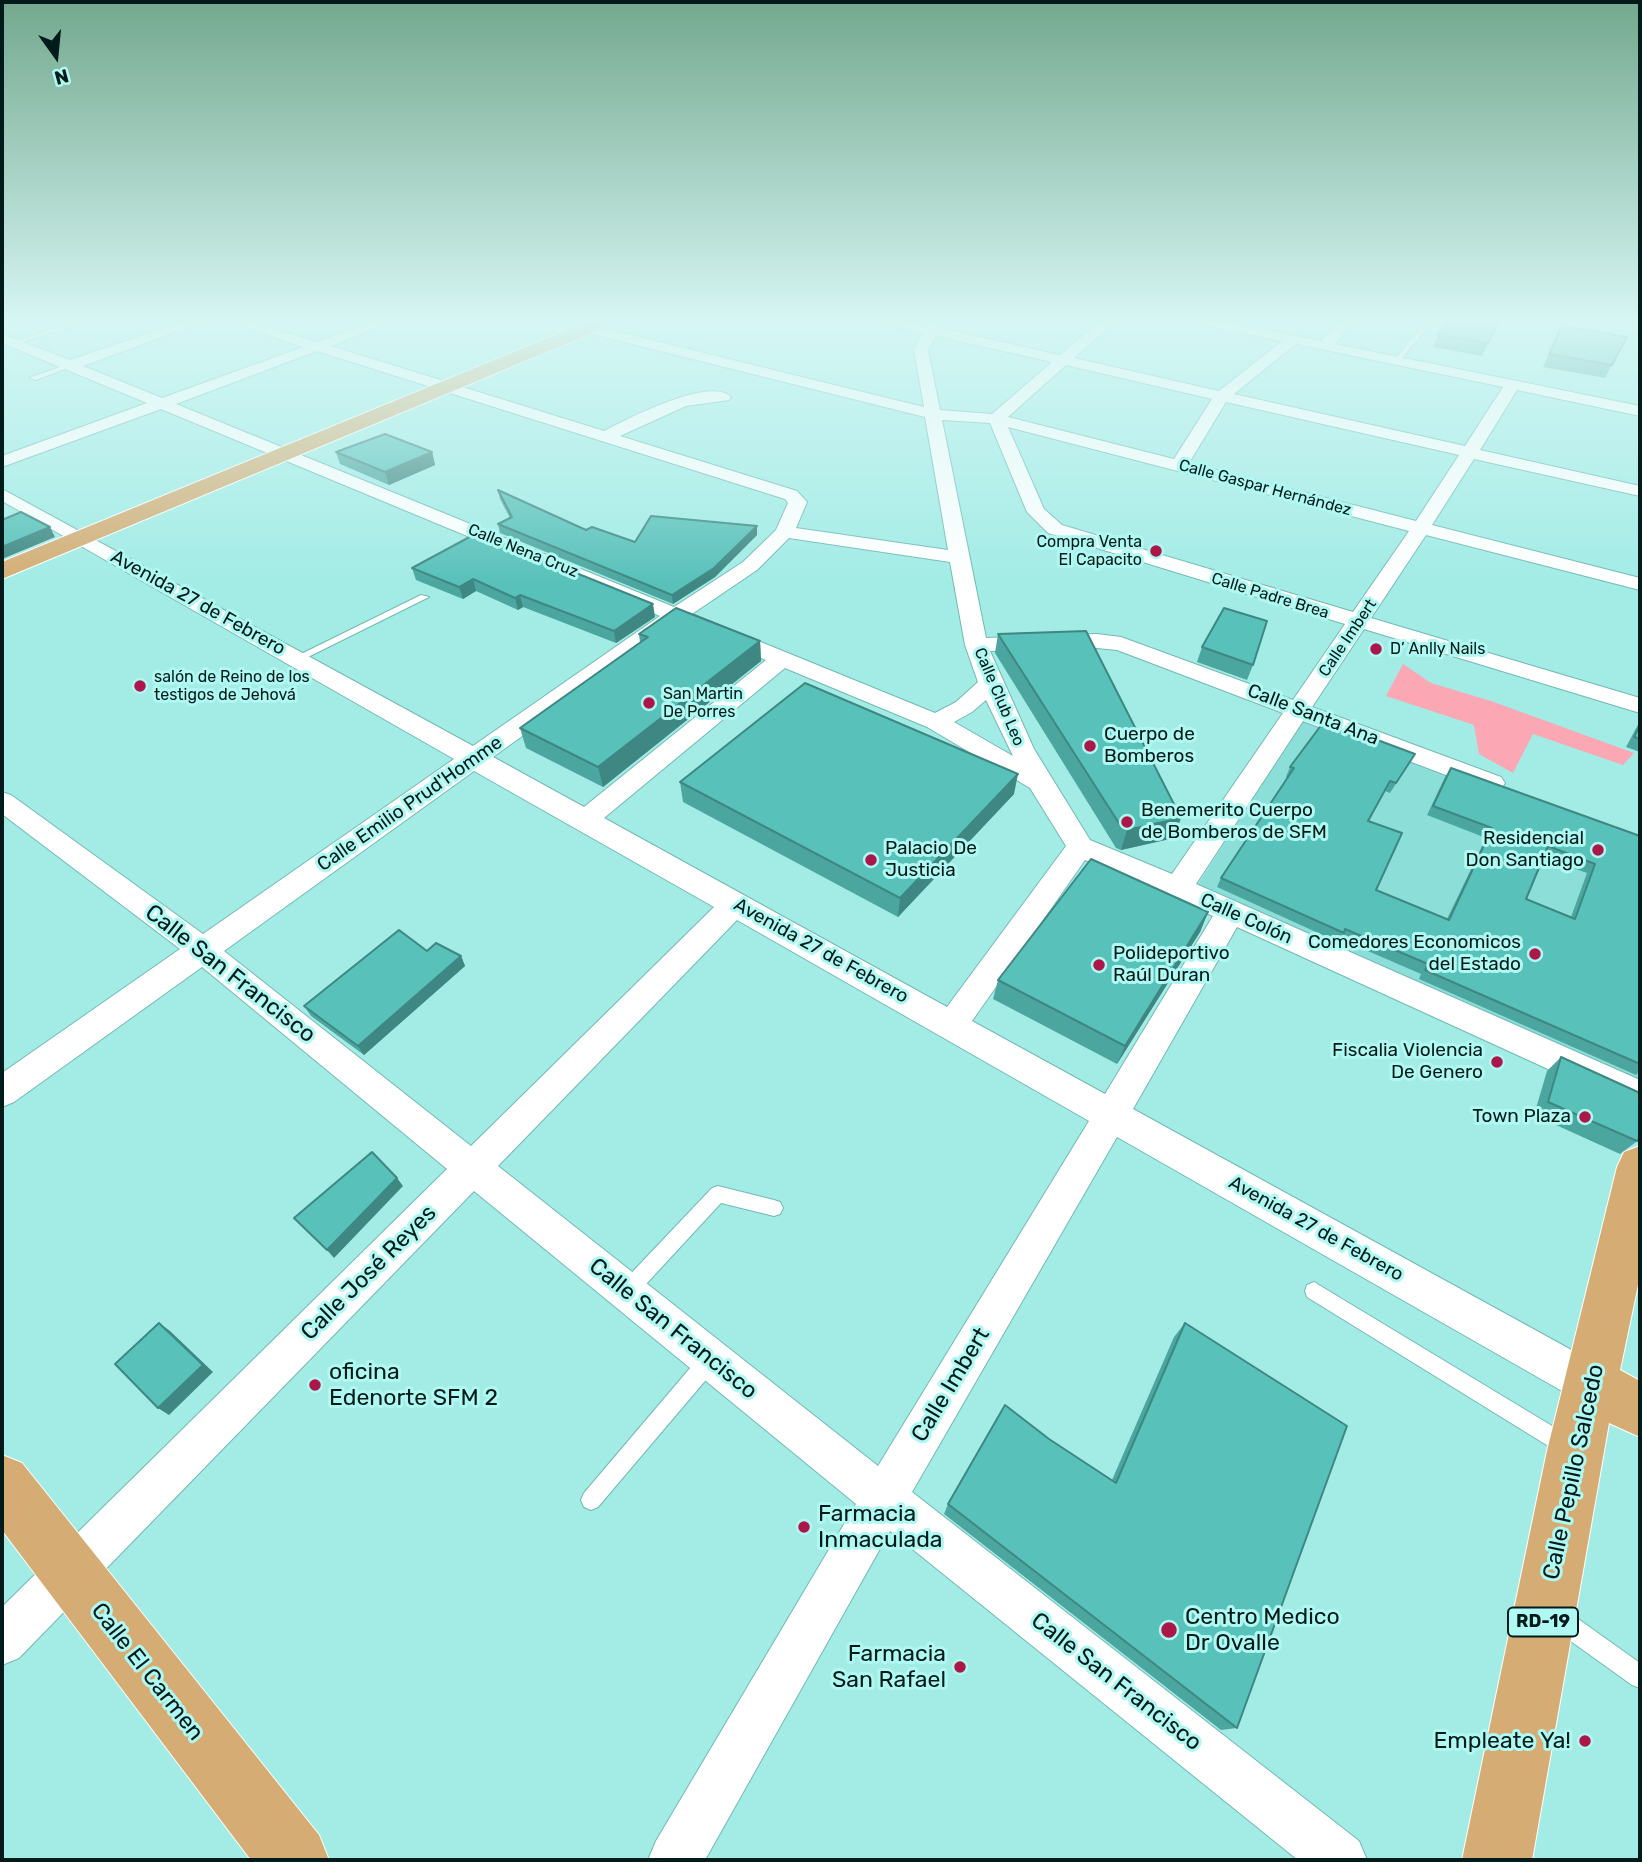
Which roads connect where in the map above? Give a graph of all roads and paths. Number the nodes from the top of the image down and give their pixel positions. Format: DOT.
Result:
graph roads {
  1 [pos="141,409"];
  2 [pos="176,409"];
  3 [pos="394,409"];
  4 [pos="513,409"];
  5 [pos="666,409"];
  6 [pos="912,409"];
  7 [pos="931,409"];
  8 [pos="1007,409"];
  9 [pos="1214,409"];
  10 [pos="1280,409"];
  11 [pos="1496,409"];
  12 [pos="932,414"];
  13 [pos="996,419"];
  14 [pos="605,437"];
  15 [pos="1468,451"];
  16 [pos="285,454"];
  17 [pos="2,462"];
  18 [pos="1179,466"];
  19 [pos="1640,491"];
  20 [pos="2,494"];
  21 [pos="1421,528"];
  22 [pos="784,532"];
  23 [pos="81,538"];
  24 [pos="957,557"];
  25 [pos="2,571"];
  26 [pos="1640,584"];
  27 [pos="424,597"];
  28 [pos="677,614"];
  29 [pos="1358,623"];
  30 [pos="976,645"];
  31 [pos="298,658"];
  32 [pos="783,659"];
  33 [pos="990,684"];
  34 [pos="1640,706"];
  35 [pos="1300,710"];
  36 [pos="936,722"];
  37 [pos="477,757"];
  38 [pos="1037,781"];
  39 [pos="1511,790"];
  40 [pos="2,801"];
  41 [pos="586,819"];
  42 [pos="1080,848"];
  43 [pos="1178,888"];
  44 [pos="736,903"];
  45 [pos="1231,912"];
  46 [pos="204,951"];
  47 [pos="952,1024"];
  48 [pos="2,1092"];
  49 [pos="1640,1096"];
  50 [pos="1113,1115"];
  51 [pos="1640,1167"];
  52 [pos="474,1168"];
  53 [pos="774,1208"];
  54 [pos="1314,1291"];
  55 [pos="627,1292"];
  56 [pos="710,1360"];
  57 [pos="1616,1397"];
  58 [pos="1575,1451"];
  59 [pos="2,1483"];
  60 [pos="884,1498"];
  61 [pos="592,1500"];
  62 [pos="69,1572"];
  63 [pos="1546,1610"];
  64 [pos="2,1641"];
  65 [pos="1640,1677"];
  66 [pos="294,1860"];
  67 [pos="675,1860"];
  68 [pos="1340,1860"];
  69 [pos="1497,1860"];
  1 -- 17 [label="street"];
  2 -- 16 [label="street, Calle Nena Cruz"];
  3 -- 16 [label="main road"];
  4 -- 14 [label="street"];
  5 -- 14 [label="street"];
  6 -- 12 [label="street, Calle Gaspar Hernández"];
  7 -- 12 [label="street, Calle Club Leo"];
  8 -- 13 [label="street"];
  9 -- 18 [label="street"];
  10 -- 15 [label="street"];
  11 -- 15 [label="street, Calle Imbert"];
  12 -- 13 [label="street, Calle Gaspar Hernández"];
  12 -- 24 [label="street, Calle Club Leo"];
  13 -- 18 [label="street, Calle Gaspar Hernández"];
  13 -- 29 [label="street, Calle Padre Brea"];
  14 -- 22 [label="street, Calle Emilio Prud'Homme"];
  15 -- 19 [label="street"];
  15 -- 21 [label="street, Calle Imbert"];
  16 -- 23 [label="main road"];
  16 -- 28 [label="street, Calle Nena Cruz"];
  18 -- 21 [label="street, Calle Gaspar Hernández"];
  20 -- 23 [label="street, Avenida 27 de Febrero"];
  21 -- 26 [label="street, Calle Gaspar Hernández"];
  21 -- 29 [label="street, Calle Imbert"];
  22 -- 24 [label="street"];
  22 -- 28 [label="street, Calle Emilio Prud'Homme"];
  23 -- 25 [label="main road"];
  23 -- 31 [label="street, Avenida 27 de Febrero"];
  24 -- 30 [label="street, Calle Club Leo"];
  27 -- 31 [label="lane"];
  28 -- 32 [label="street, Calle Nena Cruz"];
  28 -- 37 [label="street, Calle Emilio Prud'Homme"];
  29 -- 34 [label="street, Calle Padre Brea"];
  29 -- 35 [label="street, Calle Imbert"];
  30 -- 33 [label="street, Calle Club Leo"];
  30 -- 35 [label="street, Calle Santa Ana"];
  31 -- 37 [label="street, Avenida 27 de Febrero"];
  32 -- 36 [label="street, Calle Nena Cruz"];
  32 -- 41 [label="street"];
  33 -- 36 [label="street"];
  33 -- 38 [label="street, Calle Club Leo"];
  35 -- 39 [label="street, Calle Santa Ana"];
  35 -- 43 [label="street, Calle Imbert"];
  36 -- 38 [label="street, Calle Nena Cruz"];
  37 -- 41 [label="street, Avenida 27 de Febrero"];
  37 -- 46 [label="street, Calle Emilio Prud'Homme"];
  38 -- 42 [label="street, Calle Club Leo"];
  40 -- 46 [label="street, Calle San Francisco"];
  41 -- 44 [label="street, Avenida 27 de Febrero"];
  42 -- 43 [label="street, Calle Colón"];
  42 -- 47 [label="street"];
  43 -- 45 [label="street, Calle Colón"];
  44 -- 47 [label="street, Avenida 27 de Febrero"];
  44 -- 52 [label="street, Calle José Reyes"];
  45 -- 49 [label="street, Calle Colón"];
  45 -- 50 [label="street, Calle Imbert"];
  46 -- 48 [label="street, Calle Emilio Prud'Homme"];
  46 -- 52 [label="street, Calle San Francisco"];
  47 -- 50 [label="street, Avenida 27 de Febrero"];
  50 -- 57 [label="street, Avenida 27 de Febrero"];
  50 -- 60 [label="street, Calle Imbert"];
  51 -- 57 [label="main road, Calle Pepillo Salcedo / RD-19"];
  52 -- 55 [label="street, Calle San Francisco"];
  52 -- 62 [label="street, Calle José Reyes"];
  53 -- 55 [label="lane"];
  54 -- 58 [label="lane"];
  55 -- 56 [label="street, Calle San Francisco"];
  56 -- 60 [label="street, Calle San Francisco"];
  56 -- 61 [label="lane"];
  57 -- 58 [label="main road, Calle Pepillo Salcedo / RD-19"];
  58 -- 63 [label="main road, Calle Pepillo Salcedo / RD-19"];
  59 -- 62 [label="main road, Calle El Carmen"];
  60 -- 67 [label="street, Calle Imbert"];
  60 -- 68 [label="street, Calle San Francisco"];
  62 -- 64 [label="street, Calle José Reyes"];
  62 -- 66 [label="main road, Calle El Carmen"];
  63 -- 65 [label="lane"];
  63 -- 69 [label="main road, Calle Pepillo Salcedo / RD-19"];
}
